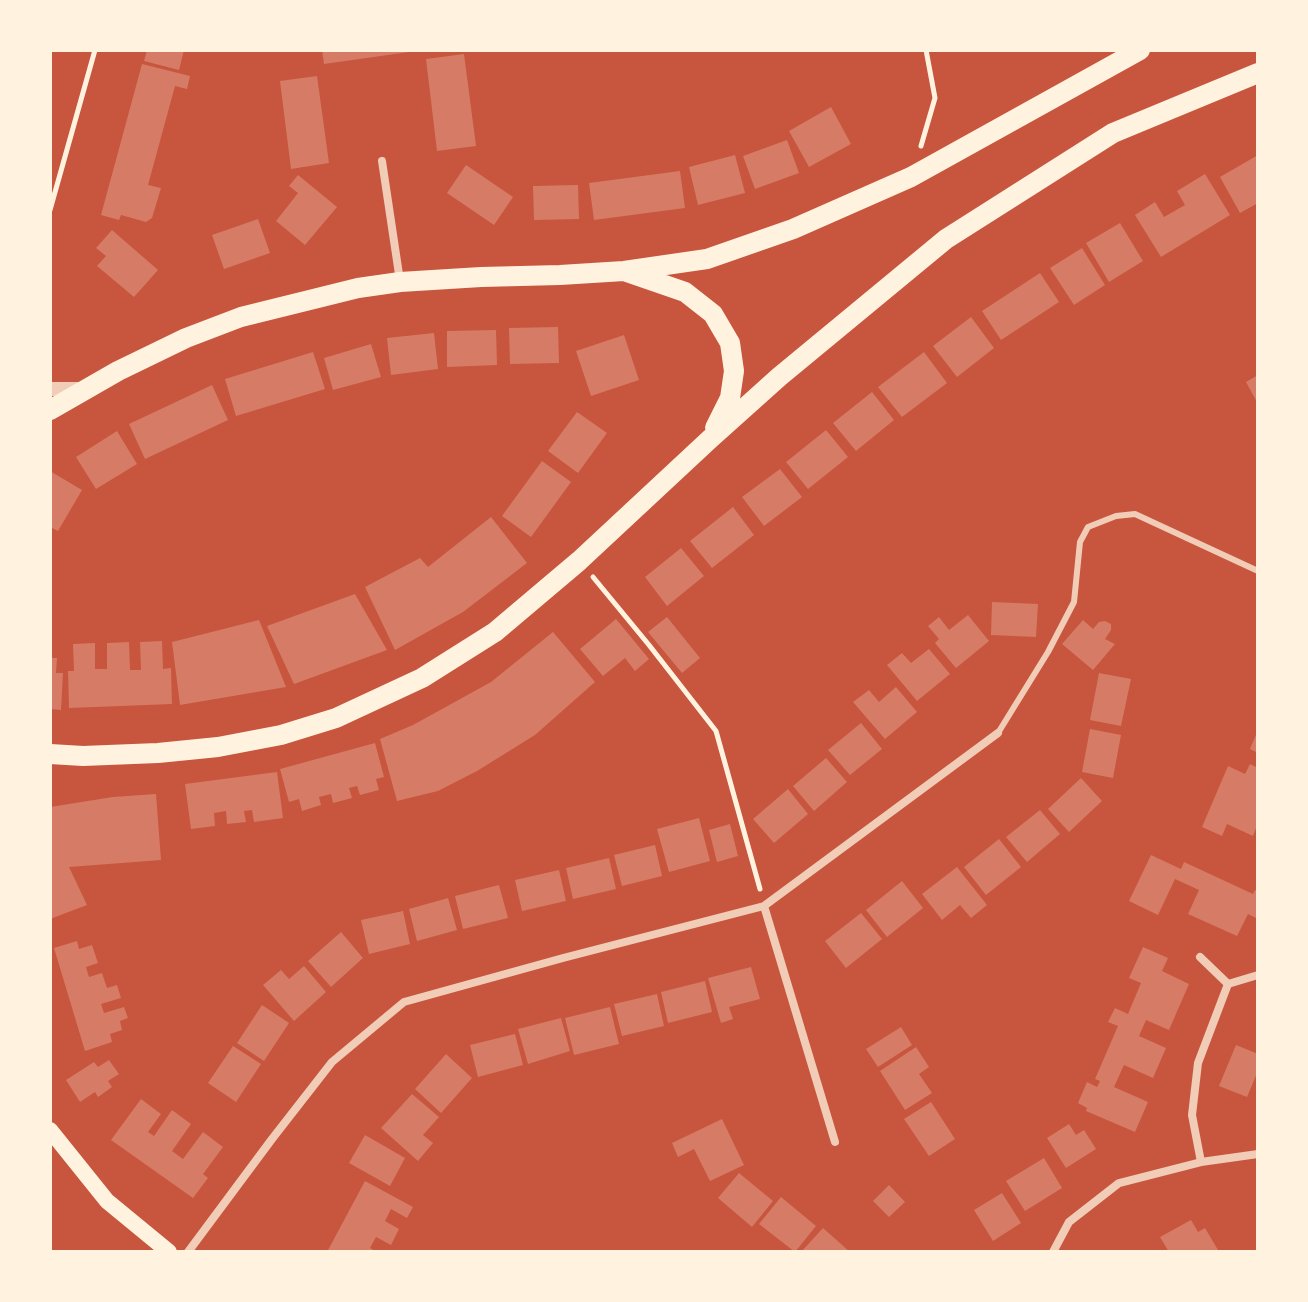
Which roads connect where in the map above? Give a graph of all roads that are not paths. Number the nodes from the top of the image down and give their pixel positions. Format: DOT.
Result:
graph roads {
  1 [pos="1140,50"];
  2 [pos="1258,73"];
  3 [pos="382,161"];
  4 [pos="624,271"];
  5 [pos="400,282"];
  6 [pos="50,389"];
  7 [pos="85,389"];
  8 [pos="50,410"];
  9 [pos="710,439"];
  10 [pos="1258,571"];
  11 [pos="998,733"];
  12 [pos="50,757"];
  13 [pos="764,906"];
  14 [pos="1200,957"];
  15 [pos="1258,975"];
  16 [pos="1228,984"];
  17 [pos="50,1130"];
  18 [pos="835,1142"];
  19 [pos="1258,1154"];
  20 [pos="1201,1162"];
  21 [pos="169,1252"];
  22 [pos="188,1252"];
  23 [pos="1053,1252"];
  1 -- 4 [label="main road"];
  2 -- 9 [label="main road"];
  3 -- 5 [label="street"];
  4 -- 5 [label="main road"];
  4 -- 9 [label="main road"];
  5 -- 7 [label="main road"];
  6 -- 7 [label="street"];
  7 -- 8 [label="main road"];
  9 -- 12 [label="main road"];
  10 -- 11 [label="lane"];
  11 -- 13 [label="street"];
  13 -- 18 [label="street"];
  13 -- 22 [label="street"];
  14 -- 16 [label="street"];
  15 -- 16 [label="street"];
  16 -- 20 [label="street"];
  17 -- 21 [label="main road"];
  19 -- 20 [label="street"];
  20 -- 23 [label="street"];
}
